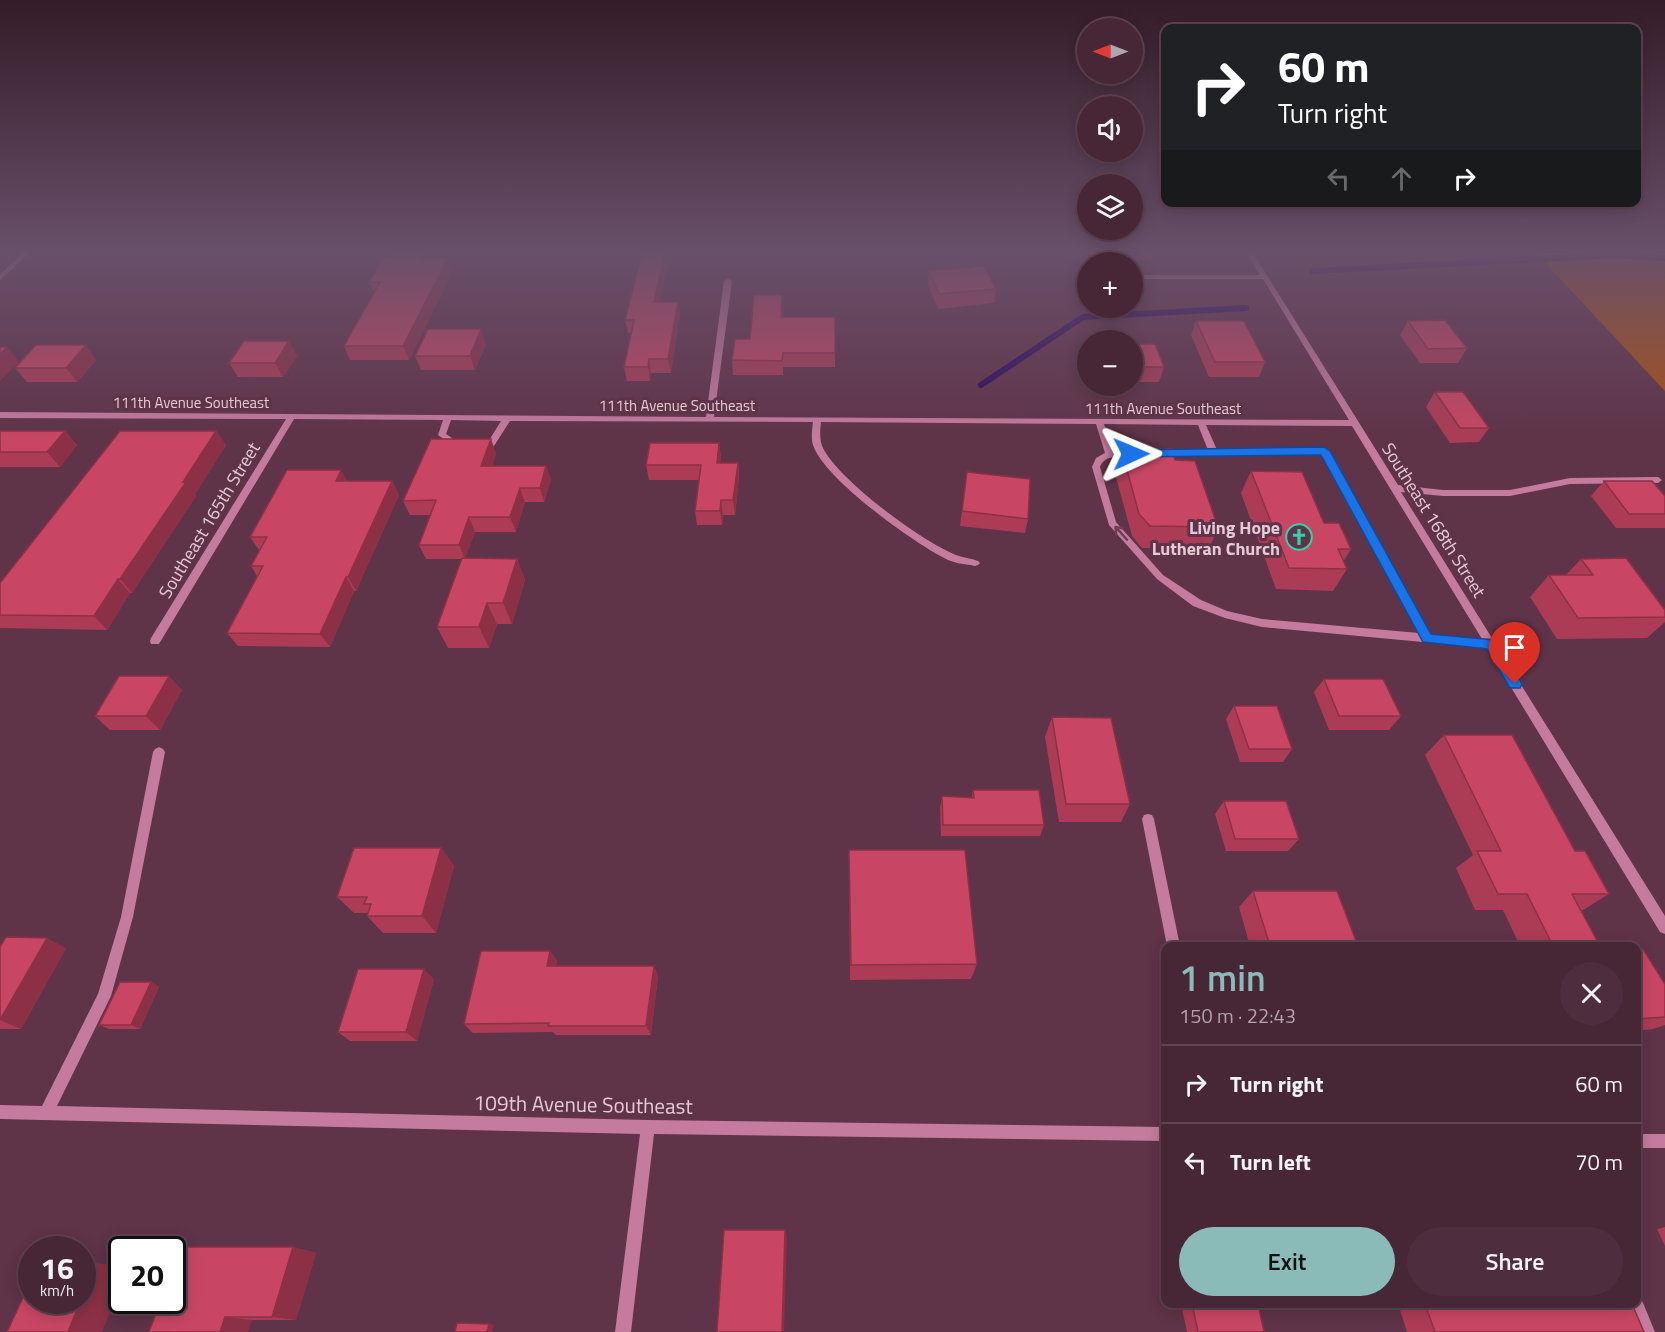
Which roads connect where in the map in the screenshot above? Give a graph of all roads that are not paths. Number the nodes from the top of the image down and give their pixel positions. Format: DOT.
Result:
graph roads {
  1 [pos="724,315"];
  2 [pos="1288,315"];
  3 [pos="0,415"];
  4 [pos="292,416"];
  5 [pos="448,417"];
  6 [pos="507,418"];
  7 [pos="710,419"];
  8 [pos="817,419"];
  9 [pos="1099,421"];
  10 [pos="1201,422"];
  11 [pos="1354,423"];
  12 [pos="1156,453"];
  13 [pos="1214,453"];
  14 [pos="1110,454"];
  15 [pos="1145,454"];
  16 [pos="1658,480"];
  17 [pos="1395,488"];
  18 [pos="975,563"];
  19 [pos="1427,639"];
  20 [pos="156,641"];
  21 [pos="1491,644"];
  22 [pos="159,752"];
  23 [pos="1148,819"];
  24 [pos="1665,927"];
  25 [pos="1173,942"];
  26 [pos="0,1112"];
  27 [pos="46,1113"];
  28 [pos="648,1127"];
  29 [pos="1161,1134"];
  30 [pos="1641,1141"];
  31 [pos="1665,1141"];
  32 [pos="1637,1308"];
  33 [pos="624,1332"];
  34 [pos="1647,1332"];
  1 -- 7 [label="street"];
  2 -- 11 [label="street, Southeast 168th Street"];
  3 -- 4 [label="street, 111th Avenue Southeast"];
  4 -- 5 [label="street, 111th Avenue Southeast"];
  4 -- 20 [label="street, Southeast 165th Street"];
  5 -- 6 [label="street, 111th Avenue Southeast"];
  5 -- 6 [label="street"];
  6 -- 7 [label="street, 111th Avenue Southeast"];
  7 -- 8 [label="street, 111th Avenue Southeast"];
  8 -- 9 [label="street, 111th Avenue Southeast"];
  8 -- 18 [label="street"];
  9 -- 10 [label="street, 111th Avenue Southeast"];
  9 -- 14 [label="street"];
  10 -- 11 [label="street, 111th Avenue Southeast"];
  10 -- 13 [label="street"];
  11 -- 17 [label="street, Southeast 168th Street"];
  12 -- 13 [label="street"];
  13 -- 19 [label="street"];
  14 -- 15 [label="street"];
  19 -- 14 [label="street, one-way"];
  16 -- 17 [label="street"];
  17 -- 21 [label="street, Southeast 168th Street"];
  19 -- 21 [label="street"];
  21 -- 24 [label="street, Southeast 168th Street"];
  22 -- 27 [label="street"];
  23 -- 25 [label="street"];
  26 -- 27 [label="street, 109th Avenue Southeast"];
  27 -- 28 [label="street, 109th Avenue Southeast"];
  28 -- 29 [label="street, 109th Avenue Southeast"];
  28 -- 33 [label="street"];
  30 -- 31 [label="street"];
  32 -- 34 [label="street"];
}
